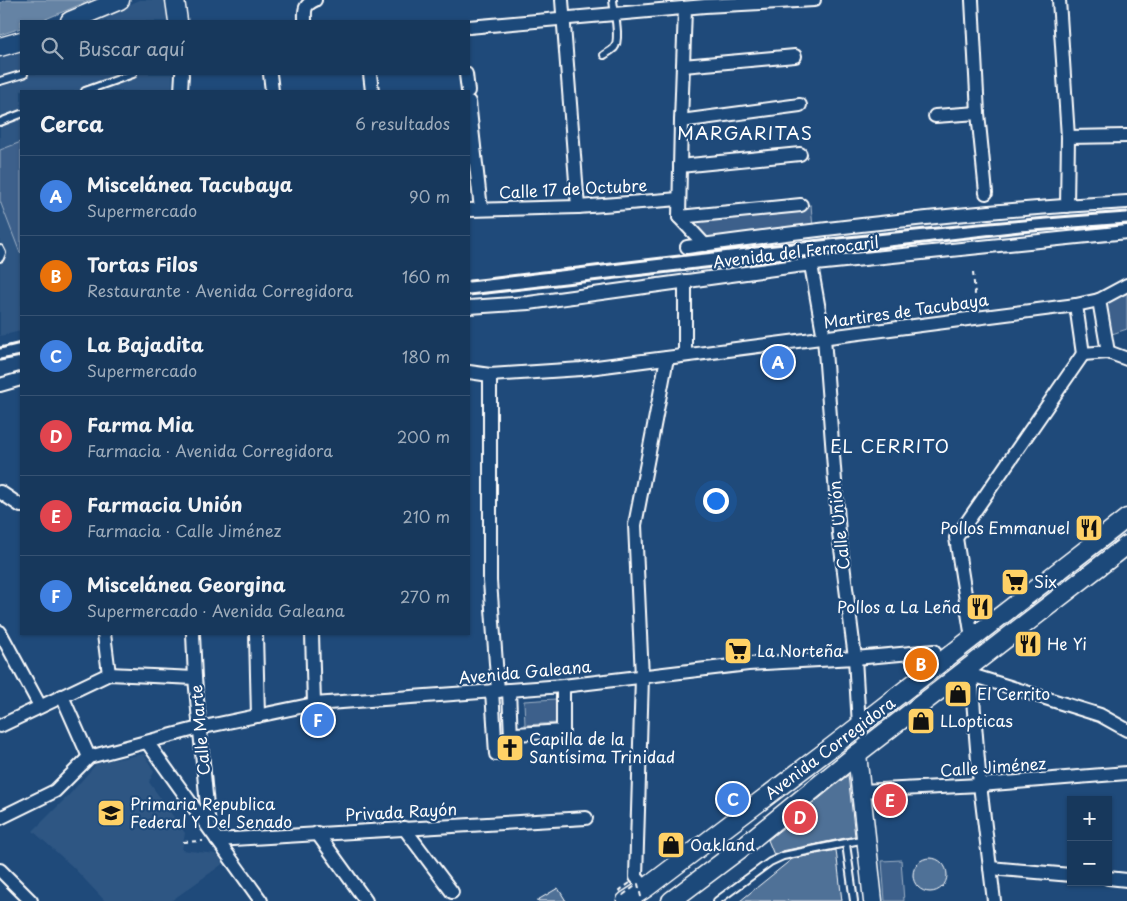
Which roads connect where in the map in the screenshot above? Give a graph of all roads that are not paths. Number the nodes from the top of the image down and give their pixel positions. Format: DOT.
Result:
graph roads {
  1 [pos="120,0"];
  2 [pos="175,0"];
  3 [pos="314,0"];
  4 [pos="562,0"];
  5 [pos="613,0"];
  6 [pos="814,0"];
  7 [pos="972,0"];
  8 [pos="1059,0"];
  9 [pos="705,3"];
  10 [pos="685,9"];
  11 [pos="614,14"];
  12 [pos="564,18"];
  13 [pos="72,20"];
  14 [pos="178,20"];
  15 [pos="305,20"];
  16 [pos="470,27"];
  17 [pos="20,41"];
  18 [pos="0,47"];
  19 [pos="604,56"];
  20 [pos="795,56"];
  21 [pos="683,66"];
  22 [pos="21,75"];
  23 [pos="130,75"];
  24 [pos="182,75"];
  25 [pos="270,75"];
  26 [pos="370,75"];
  27 [pos="466,75"];
  28 [pos="0,81"];
  29 [pos="88,90"];
  30 [pos="181,90"];
  31 [pos="272,90"];
  32 [pos="372,90"];
  33 [pos="468,90"];
  34 [pos="800,105"];
  35 [pos="20,114"];
  36 [pos="978,114"];
  37 [pos="935,116"];
  38 [pos="470,120"];
  39 [pos="681,120"];
  40 [pos="0,122"];
  41 [pos="1127,136"];
  42 [pos="1068,137"];
  43 [pos="800,154"];
  44 [pos="680,166"];
  45 [pos="986,193"];
  46 [pos="679,199"];
  47 [pos="1127,202"];
  48 [pos="801,204"];
  49 [pos="1067,206"];
  50 [pos="578,207"];
  51 [pos="475,210"];
  52 [pos="679,217"];
  53 [pos="1127,232"];
  54 [pos="705,245"];
  55 [pos="688,247"];
  56 [pos="0,249"];
  57 [pos="0,258"];
  58 [pos="811,265"];
  59 [pos="685,282"];
  60 [pos="1127,285"];
  61 [pos="1099,300"];
  62 [pos="1076,304"];
  63 [pos="470,308"];
  64 [pos="824,338"];
  65 [pos="1108,352"];
  66 [pos="685,354"];
  67 [pos="1083,354"];
  68 [pos="667,358"];
  69 [pos="1127,359"];
  70 [pos="470,372"];
  71 [pos="490,375"];
  72 [pos="20,381"];
  73 [pos="0,385"];
  74 [pos="0,492"];
  75 [pos="20,505"];
  76 [pos="1127,518"];
  77 [pos="1127,545"];
  78 [pos="0,632"];
  79 [pos="104,635"];
  80 [pos="193,635"];
  81 [pos="256,635"];
  82 [pos="312,635"];
  83 [pos="972,638"];
  84 [pos="934,651"];
  85 [pos="855,658"];
  86 [pos="969,672"];
  87 [pos="109,674"];
  88 [pos="642,677"];
  89 [pos="195,678"];
  90 [pos="563,686"];
  91 [pos="500,691"];
  92 [pos="62,696"];
  93 [pos="314,704"];
  94 [pos="40,706"];
  95 [pos="258,716"];
  96 [pos="0,726"];
  97 [pos="859,726"];
  98 [pos="200,728"];
  99 [pos="1127,730"];
  100 [pos="148,742"];
  101 [pos="496,754"];
  102 [pos="857,754"];
  103 [pos="88,757"];
  104 [pos="1127,773"];
  105 [pos="980,785"];
  106 [pos="861,791"];
  107 [pos="0,818"];
  108 [pos="586,818"];
  109 [pos="404,828"];
  110 [pos="317,833"];
  111 [pos="213,834"];
  112 [pos="866,839"];
  113 [pos="846,844"];
  114 [pos="990,868"];
  115 [pos="0,870"];
  116 [pos="1067,875"];
  117 [pos="1112,878"];
  118 [pos="1127,880"];
  119 [pos="12,883"];
  120 [pos="0,889"];
  121 [pos="639,891"];
  122 [pos="452,892"];
  123 [pos="681,897"];
  124 [pos="31,901"];
  125 [pos="261,901"];
  126 [pos="366,901"];
  127 [pos="626,901"];
  128 [pos="717,901"];
  129 [pos="854,901"];
  130 [pos="874,901"];
  131 [pos="994,901"];
  1 -- 13 [label="main road"];
  2 -- 14 [label="main road"];
  3 -- 15 [label="street"];
  4 -- 12 [label="street"];
  5 -- 11 [label="lane"];
  6 -- 9 [label="street"];
  7 -- 36 [label="street"];
  8 -- 42 [label="street"];
  9 -- 10 [label="street"];
  10 -- 11 [label="street"];
  10 -- 21 [label="street"];
  11 -- 12 [label="street"];
  11 -- 19 [label="lane"];
  12 -- 16 [label="street"];
  12 -- 50 [label="street"];
  17 -- 18 [label="main road"];
  20 -- 21 [label="street"];
  21 -- 39 [label="street"];
  22 -- 28 [label="lane"];
  23 -- 29 [label="lane"];
  24 -- 30 [label="street"];
  25 -- 31 [label="street"];
  26 -- 32 [label="street"];
  27 -- 33 [label="street"];
  34 -- 39 [label="street"];
  35 -- 40 [label="lane"];
  36 -- 37 [label="street"];
  36 -- 45 [label="street"];
  38 -- 51 [label="street"];
  39 -- 44 [label="street"];
  41 -- 42 [label="street"];
  42 -- 49 [label="street"];
  43 -- 44 [label="street"];
  44 -- 46 [label="street"];
  46 -- 50 [label="street, Calle 17 de Octubre"];
  46 -- 52 [label="street"];
  47 -- 49 [label="street, Avenida del Ferrocaril"];
  48 -- 52 [label="street"];
  49 -- 54 [label="street, Avenida del Ferrocaril"];
  50 -- 51 [label="street, Calle 17 de Octubre"];
  52 -- 54 [label="street, Avenida del Ferrocaril"];
  53 -- 58 [label="street, Avenida del Ferrocaril"];
  54 -- 55 [label="street, Avenida del Ferrocaril"];
  56 -- 57 [label="lane"];
  58 -- 59 [label="street, Avenida del Ferrocaril"];
  58 -- 64 [label="street, Calle Unión"];
  59 -- 63 [label="street, Avenida del Ferrocaril"];
  59 -- 66 [label="street"];
  60 -- 61 [label="street, Martires de Tacubaya"];
  61 -- 62 [label="street, Martires de Tacubaya"];
  61 -- 65 [label="street"];
  62 -- 64 [label="street, Martires de Tacubaya"];
  62 -- 67 [label="street"];
  64 -- 66 [label="street, Martires de Tacubaya"];
  64 -- 85 [label="street, Calle Unión"];
  65 -- 67 [label="street"];
  65 -- 69 [label="street"];
  66 -- 68 [label="street, Martires de Tacubaya"];
  67 -- 83 [label="street"];
  68 -- 71 [label="street, Martires de Tacubaya"];
  68 -- 88 [label="street"];
  70 -- 71 [label="street, Martires de Tacubaya"];
  71 -- 91 [label="street"];
  72 -- 73 [label="street"];
  74 -- 75 [label="street"];
  76 -- 83 [label="main road, Avenida Corregidora"];
  77 -- 86 [label="main road, Avenida Corregidora"];
  78 -- 94 [label="street"];
  79 -- 87 [label="street"];
  80 -- 89 [label="street, Calle Marte"];
  81 -- 95 [label="street"];
  82 -- 93 [label="street"];
  83 -- 97 [label="main road, Avenida Corregidora"];
  84 -- 85 [label="street, Avenida Galeana"];
  85 -- 88 [label="street, Avenida Galeana"];
  85 -- 97 [label="street, Calle Unión"];
  86 -- 99 [label="street"];
  86 -- 102 [label="main road, Avenida Corregidora"];
  86 -- 105 [label="street"];
  87 -- 89 [label="street"];
  87 -- 92 [label="street"];
  88 -- 90 [label="street, Avenida Galeana"];
  88 -- 121 [label="street"];
  89 -- 98 [label="street, Calle Marte"];
  90 -- 91 [label="street, Avenida Galeana"];
  90 -- 91 [label="street"];
  91 -- 93 [label="street, Avenida Galeana"];
  91 -- 101 [label="street"];
  92 -- 94 [label="street"];
  92 -- 103 [label="street"];
  93 -- 95 [label="street, Avenida Galeana"];
  94 -- 96 [label="street"];
  95 -- 98 [label="street, Avenida Galeana"];
  97 -- 121 [label="main road, Avenida Corregidora"];
  98 -- 100 [label="street, Avenida Galeana"];
  98 -- 111 [label="street, Calle Marte"];
  100 -- 103 [label="street, Avenida Galeana"];
  100 -- 111 [label="street, Calle Marte"];
  102 -- 106 [label="main road"];
  102 -- 123 [label="main road, Avenida Corregidora"];
  103 -- 107 [label="street"];
  104 -- 105 [label="street, Calle Jiménez"];
  105 -- 106 [label="street, Calle Jiménez"];
  105 -- 114 [label="street"];
  106 -- 112 [label="main road"];
  108 -- 109 [label="street, Privada Rayón"];
  109 -- 110 [label="street, Privada Rayón"];
  109 -- 122 [label="street"];
  110 -- 111 [label="street, Privada Rayón"];
  110 -- 126 [label="street"];
  111 -- 125 [label="street, Calle Marte"];
  112 -- 113 [label="lane"];
  112 -- 130 [label="main road"];
  113 -- 128 [label="lane"];
  113 -- 129 [label="lane"];
  114 -- 116 [label="street"];
  114 -- 131 [label="street"];
  115 -- 119 [label="street"];
  117 -- 118 [label="street"];
  119 -- 120 [label="street"];
  119 -- 124 [label="street"];
  121 -- 127 [label="main road, Avenida Corregidora"];
}
